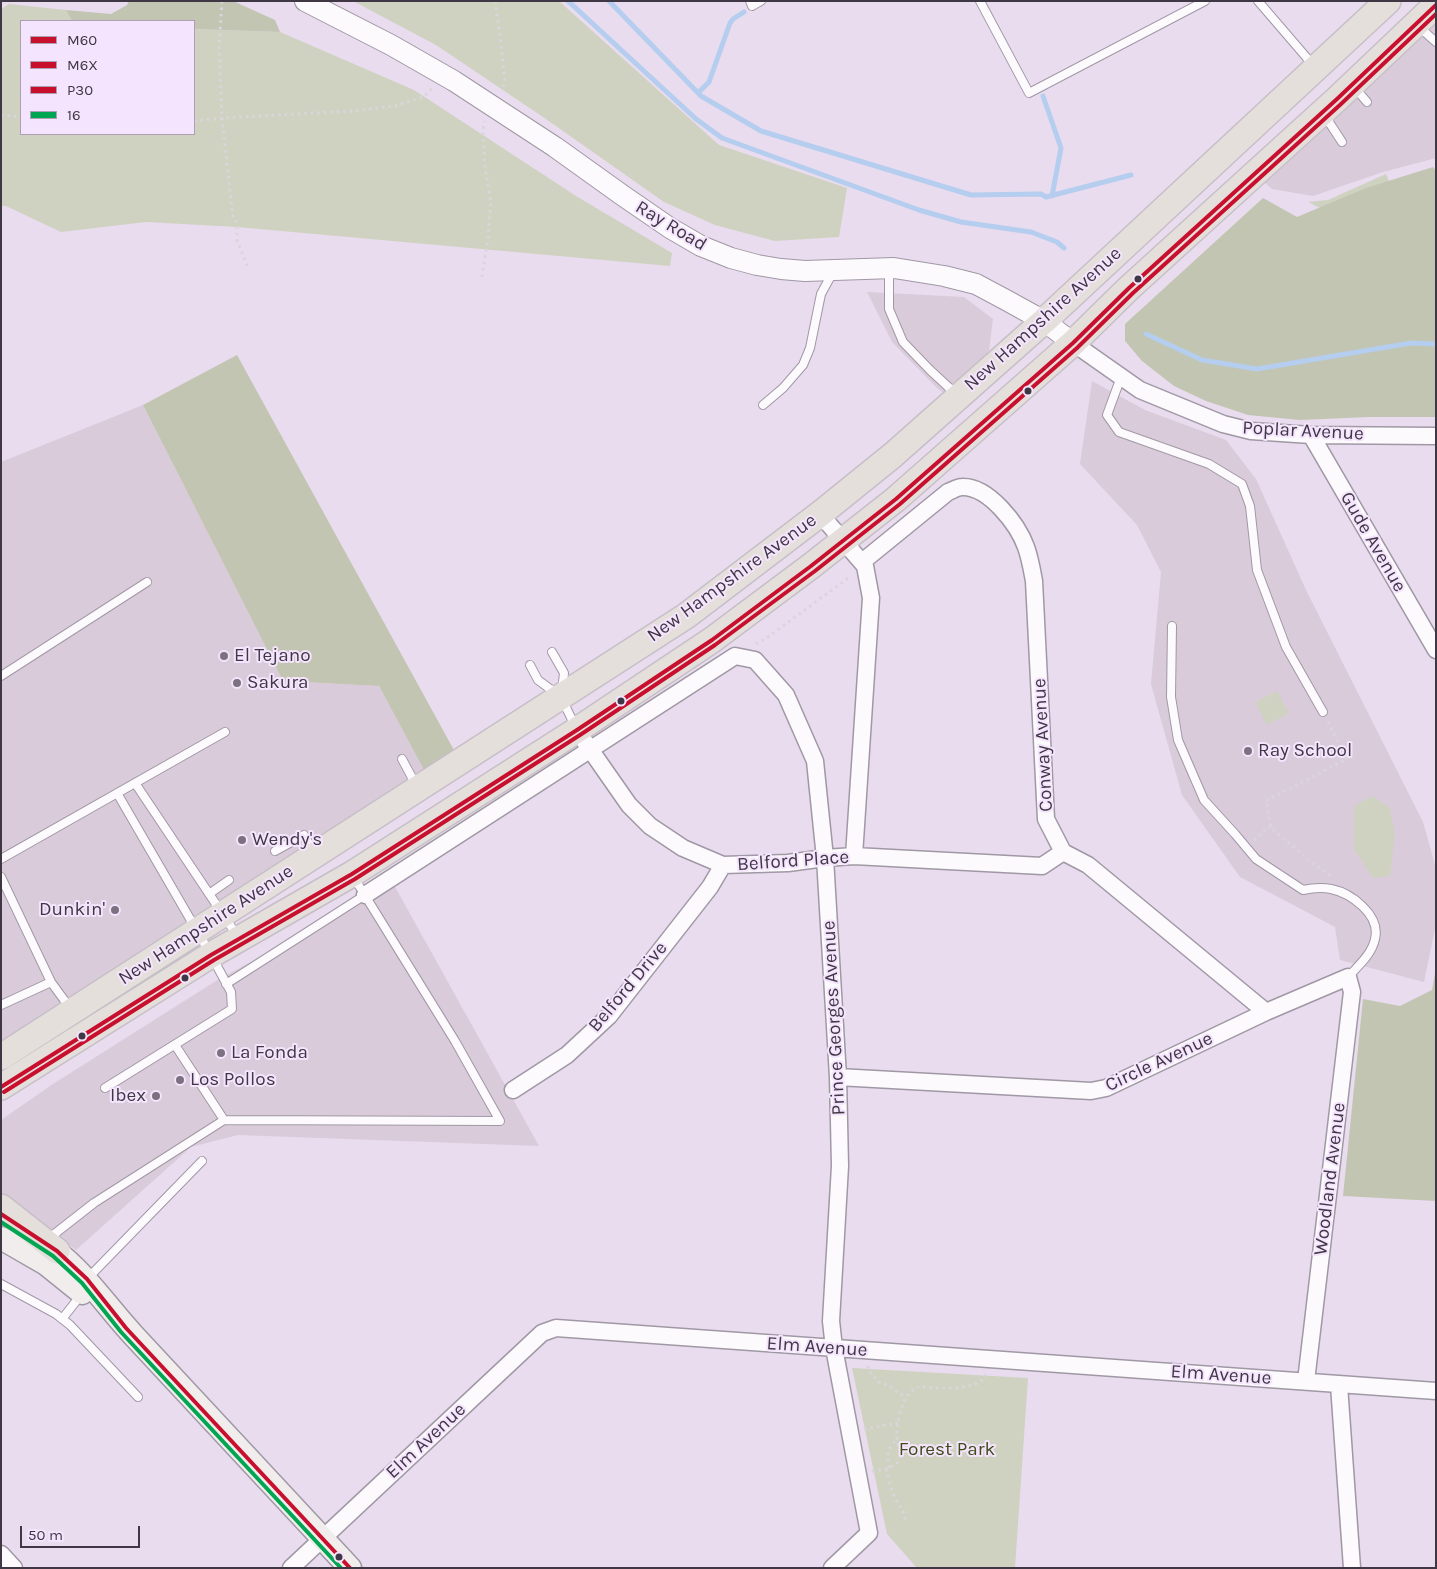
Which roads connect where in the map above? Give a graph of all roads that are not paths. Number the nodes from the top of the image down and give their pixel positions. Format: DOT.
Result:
graph roads {
  1 [pos="305,1"];
  2 [pos="750,1"];
  3 [pos="761,1"];
  4 [pos="980,1"];
  5 [pos="1206,1"];
  6 [pos="1258,1"];
  7 [pos="1388,1"];
  8 [pos="1436,5"];
  9 [pos="1416,24"];
  10 [pos="1436,42"];
  11 [pos="1316,68"];
  12 [pos="1323,112"];
  13 [pos="1342,142"];
  14 [pos="889,268"];
  15 [pos="834,270"];
  16 [pos="1044,321"];
  17 [pos="1073,343"];
  18 [pos="1121,377"];
  19 [pos="959,396"];
  20 [pos="763,405"];
  21 [pos="1311,435"];
  22 [pos="1436,436"];
  23 [pos="820,514"];
  24 [pos="843,541"];
  25 [pos="864,564"];
  26 [pos="147,582"];
  27 [pos="1172,626"];
  28 [pos="1436,650"];
  29 [pos="552,652"];
  30 [pos="530,665"];
  31 [pos="1,676"];
  32 [pos="561,697"];
  33 [pos="1323,712"];
  34 [pos="577,730"];
  35 [pos="225,732"];
  36 [pos="590,751"];
  37 [pos="402,759"];
  38 [pos="135,783"];
  39 [pos="418,789"];
  40 [pos="117,793"];
  41 [pos="275,851"];
  42 [pos="1063,852"];
  43 [pos="315,855"];
  44 [pos="854,856"];
  45 [pos="1,858"];
  46 [pos="825,858"];
  47 [pos="723,865"];
  48 [pos="352,874"];
  49 [pos="1,877"];
  50 [pos="229,880"];
  51 [pos="209,894"];
  52 [pos="365,895"];
  53 [pos="222,915"];
  54 [pos="196,932"];
  55 [pos="239,939"];
  56 [pos="211,955"];
  57 [pos="1348,977"];
  58 [pos="52,982"];
  59 [pos="226,984"];
  60 [pos="1,1005"];
  61 [pos="72,1010"];
  62 [pos="1266,1012"];
  63 [pos="175,1045"];
  64 [pos="1,1057"];
  65 [pos="838,1077"];
  66 [pos="1,1087"];
  67 [pos="105,1088"];
  68 [pos="513,1090"];
  69 [pos="224,1120"];
  70 [pos="202,1161"];
  71 [pos="1,1207"];
  72 [pos="1,1214"];
  73 [pos="1,1238"];
  74 [pos="51,1246"];
  75 [pos="1,1284"];
  76 [pos="85,1286"];
  77 [pos="62,1319"];
  78 [pos="834,1348"];
  79 [pos="1306,1381"];
  80 [pos="1340,1385"];
  81 [pos="1436,1391"];
  82 [pos="138,1397"];
  83 [pos="322,1537"];
  84 [pos="1,1554"];
  85 [pos="14,1568"];
  86 [pos="291,1568"];
  87 [pos="350,1568"];
  88 [pos="832,1568"];
  89 [pos="1352,1568"];
  1 -- 15 [label="street, Ray Road"];
  2 -- 3 [label="lane"];
  4 -- 5 [label="lane"];
  6 -- 11 [label="lane"];
  7 -- 11 [label="main road, New Hampshire Avenue"];
  8 -- 9 [label="main road, New Hampshire Avenue"];
  9 -- 10 [label="lane"];
  9 -- 12 [label="main road, New Hampshire Avenue"];
  11 -- 16 [label="main road, New Hampshire Avenue"];
  12 -- 13 [label="lane"];
  12 -- 17 [label="main road, New Hampshire Avenue"];
  14 -- 15 [label="street, Ray Road"];
  14 -- 16 [label="street, Ray Road"];
  14 -- 19 [label="lane"];
  15 -- 20 [label="lane"];
  16 -- 17 [label="street, Ray Road"];
  16 -- 19 [label="main road, New Hampshire Avenue"];
  17 -- 18 [label="street, Poplar Avenue"];
  17 -- 24 [label="main road, New Hampshire Avenue"];
  18 -- 21 [label="street, Poplar Avenue"];
  18 -- 33 [label="lane"];
  19 -- 23 [label="main road, New Hampshire Avenue"];
  21 -- 22 [label="street, Poplar Avenue"];
  21 -- 28 [label="street, Gude Avenue"];
  23 -- 24 [label="street"];
  23 -- 32 [label="main road, New Hampshire Avenue"];
  24 -- 25 [label="street"];
  24 -- 34 [label="main road, New Hampshire Avenue"];
  25 -- 42 [label="street, Conway Avenue"];
  25 -- 44 [label="street"];
  26 -- 31 [label="lane"];
  27 -- 57 [label="lane"];
  29 -- 32 [label="lane"];
  30 -- 32 [label="lane"];
  32 -- 34 [label="lane"];
  32 -- 39 [label="main road, New Hampshire Avenue"];
  34 -- 36 [label="street, Belford Place"];
  34 -- 48 [label="main road, New Hampshire Avenue"];
  35 -- 38 [label="lane"];
  36 -- 46 [label="street, Prince Georges Avenue"];
  36 -- 47 [label="street, Belford Place"];
  36 -- 52 [label="street"];
  37 -- 39 [label="lane"];
  38 -- 40 [label="lane"];
  38 -- 51 [label="lane"];
  39 -- 43 [label="main road, New Hampshire Avenue"];
  40 -- 45 [label="lane"];
  40 -- 54 [label="lane"];
  41 -- 43 [label="lane"];
  42 -- 44 [label="street, Belford Place"];
  42 -- 62 [label="street"];
  43 -- 53 [label="main road, New Hampshire Avenue"];
  44 -- 46 [label="street, Belford Place"];
  46 -- 47 [label="street, Belford Place"];
  46 -- 65 [label="street, Prince Georges Avenue"];
  47 -- 68 [label="street, Belford Drive"];
  48 -- 52 [label="lane"];
  48 -- 55 [label="main road, New Hampshire Avenue"];
  49 -- 58 [label="lane"];
  50 -- 51 [label="lane"];
  51 -- 53 [label="lane"];
  52 -- 59 [label="lane"];
  52 -- 69 [label="lane"];
  53 -- 54 [label="main road, New Hampshire Avenue"];
  53 -- 55 [label="lane"];
  54 -- 56 [label="lane"];
  54 -- 61 [label="main road, New Hampshire Avenue"];
  55 -- 56 [label="main road, New Hampshire Avenue"];
  56 -- 59 [label="lane"];
  56 -- 66 [label="main road, New Hampshire Avenue"];
  57 -- 62 [label="street, Circle Avenue"];
  57 -- 79 [label="street, Woodland Avenue"];
  58 -- 60 [label="lane"];
  58 -- 61 [label="lane"];
  59 -- 63 [label="lane"];
  61 -- 64 [label="main road, New Hampshire Avenue"];
  62 -- 65 [label="street, Circle Avenue"];
  63 -- 67 [label="lane"];
  63 -- 69 [label="lane"];
  65 -- 78 [label="street, Prince Georges Avenue"];
  69 -- 74 [label="lane"];
  70 -- 76 [label="lane"];
  71 -- 74 [label="main road"];
  72 -- 74 [label="main road"];
  73 -- 76 [label="main road"];
  74 -- 76 [label="main road"];
  75 -- 77 [label="lane"];
  76 -- 77 [label="lane"];
  76 -- 83 [label="main road"];
  77 -- 82 [label="lane"];
  78 -- 79 [label="street, Elm Avenue"];
  78 -- 83 [label="street, Elm Avenue"];
  78 -- 88 [label="street, Prince Georges Avenue"];
  79 -- 80 [label="street, Elm Avenue"];
  80 -- 81 [label="street, Elm Avenue"];
  80 -- 89 [label="street"];
  83 -- 86 [label="street, Elm Avenue"];
  83 -- 87 [label="main road"];
  84 -- 85 [label="street"];
}
